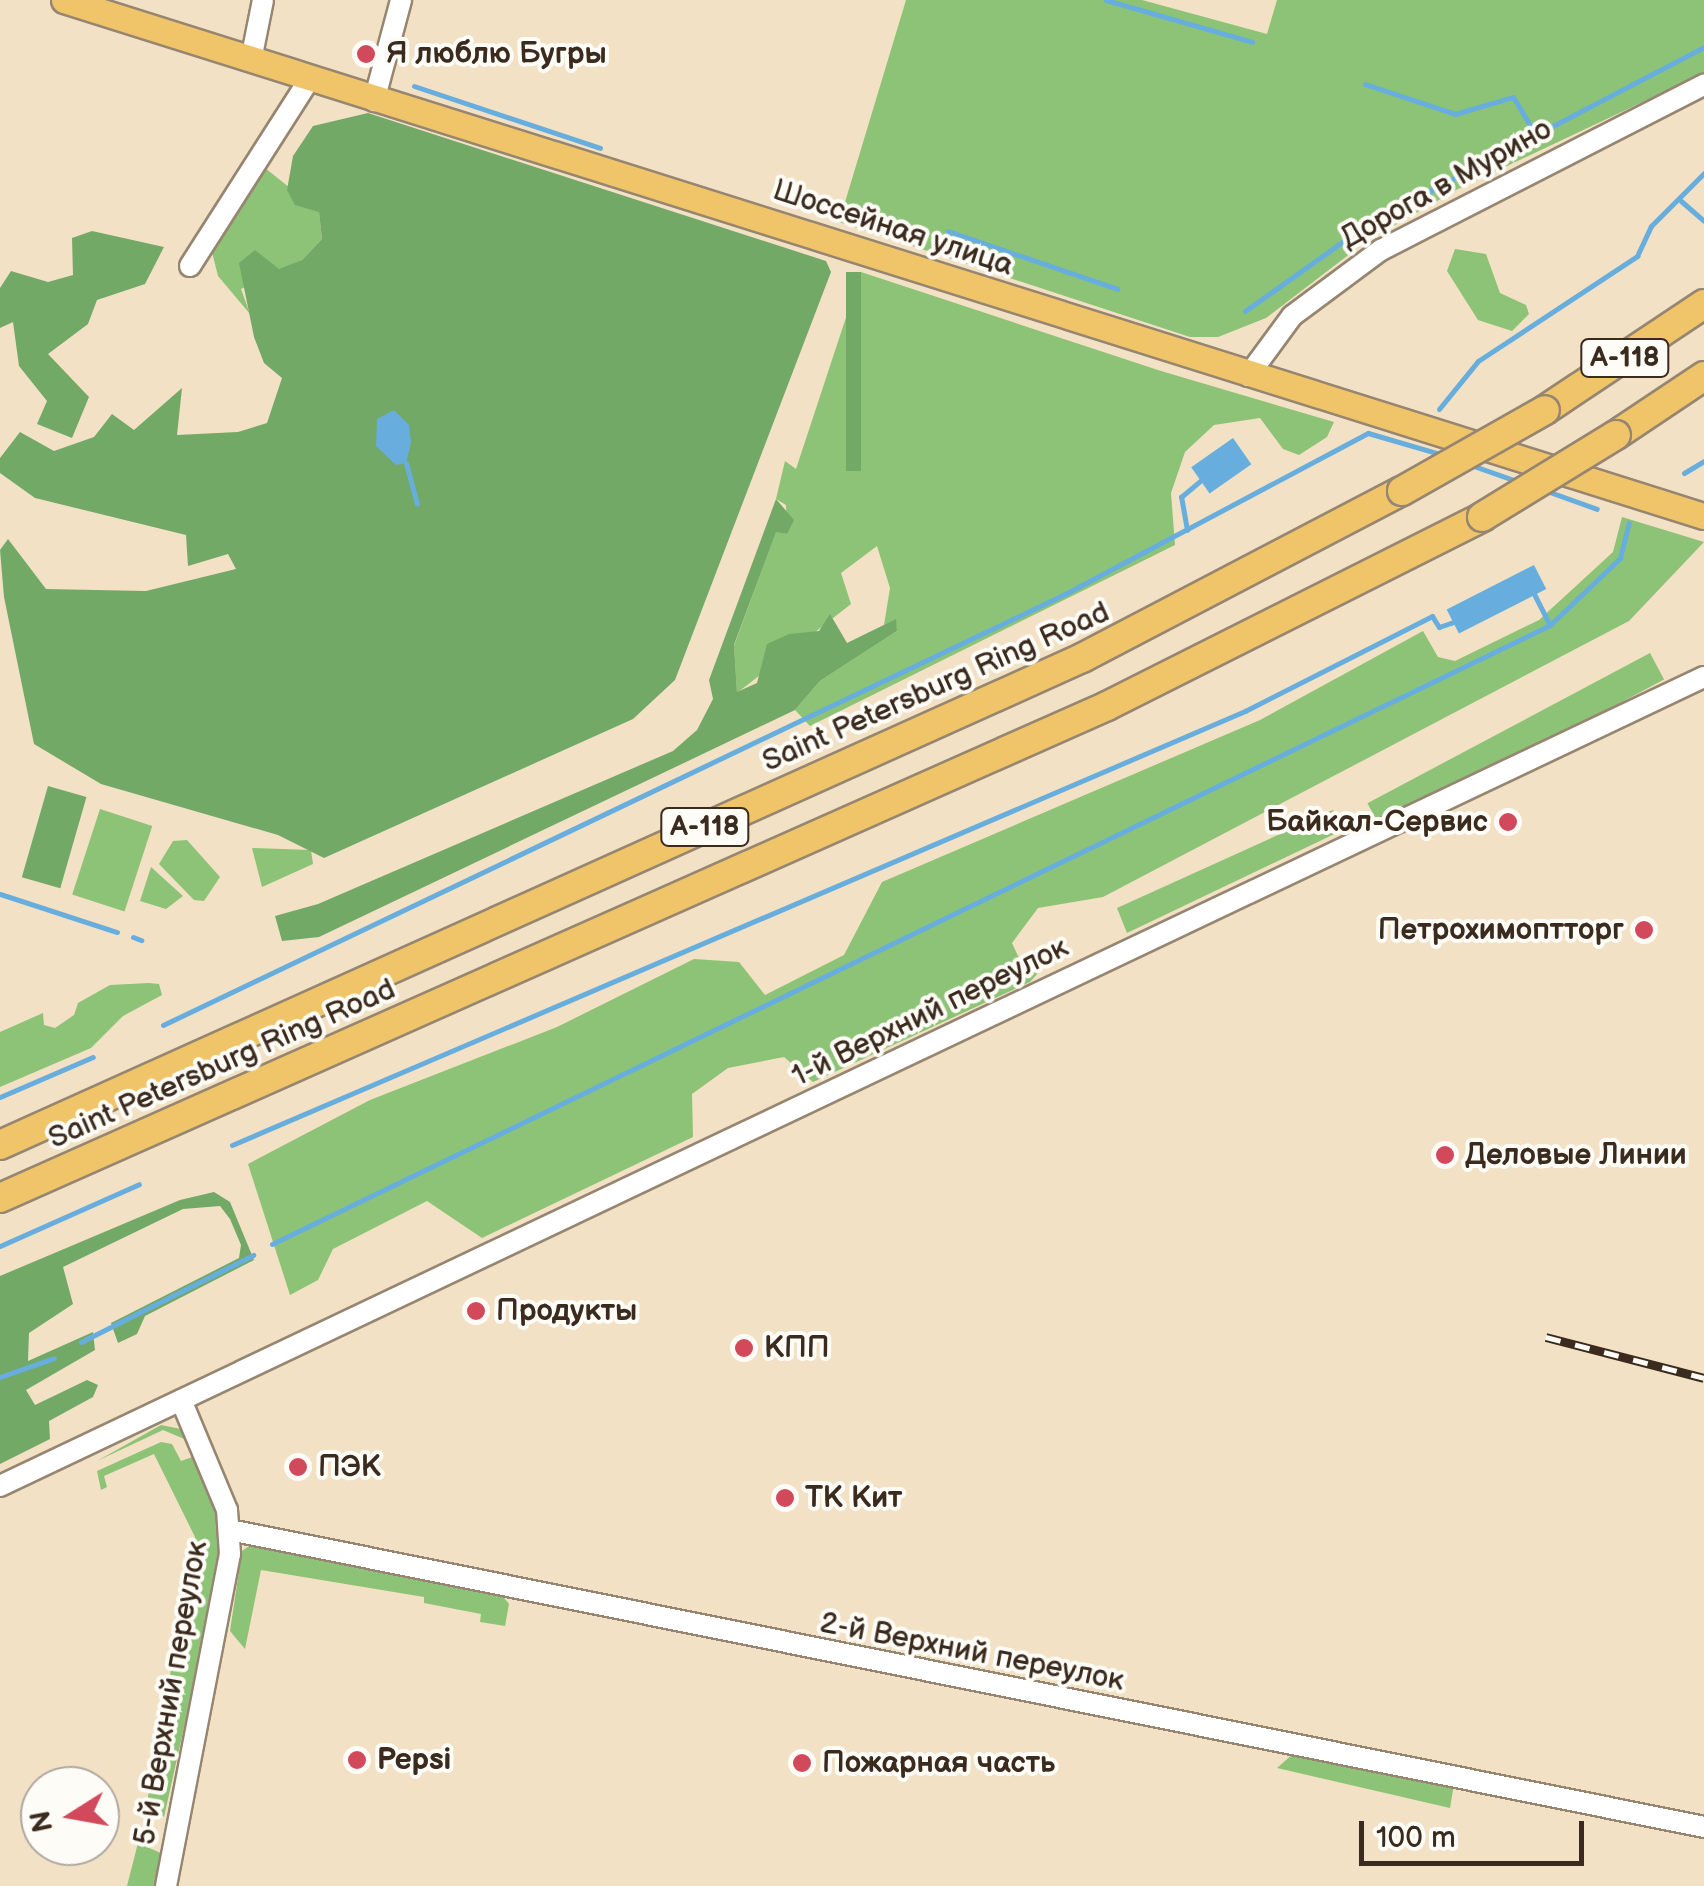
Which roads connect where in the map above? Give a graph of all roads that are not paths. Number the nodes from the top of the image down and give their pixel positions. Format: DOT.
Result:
graph roads {
  1 [pos="64,0"];
  2 [pos="264,0"];
  3 [pos="401,0"];
  4 [pos="251,60"];
  5 [pos="310,78"];
  6 [pos="1704,84"];
  7 [pos="374,100"];
  8 [pos="190,266"];
  9 [pos="1704,304"];
  10 [pos="1248,376"];
  11 [pos="1704,376"];
  12 [pos="1704,516"];
  13 [pos="1704,677"];
  14 [pos="0,1146"];
  15 [pos="0,1198"];
  16 [pos="181,1400"];
  17 [pos="0,1486"];
  18 [pos="230,1530"];
  19 [pos="1704,1828"];
  20 [pos="166,1886"];
  1 -- 4 [label="main road, Шоссейная улица"];
  2 -- 4 [label="street"];
  3 -- 7 [label="street"];
  4 -- 5 [label="main road, Шоссейная улица"];
  5 -- 7 [label="main road, Шоссейная улица"];
  5 -- 8 [label="street"];
  6 -- 10 [label="street, Дорога в Мурино"];
  7 -- 10 [label="main road, Шоссейная улица"];
  9 -- 14 [label="highway, Saint Petersburg Ring Road / А-118, bridge"];
  10 -- 12 [label="main road, Шоссейная улица"];
  11 -- 15 [label="highway, Saint Petersburg Ring Road / А-118, bridge"];
  13 -- 16 [label="street, 1-й Верхний переулок"];
  16 -- 17 [label="street, 1-й Верхний переулок"];
  16 -- 18 [label="street, 5-й Верхний переулок"];
  18 -- 19 [label="street, 2-й Верхний переулок"];
  18 -- 20 [label="street, 5-й Верхний переулок"];
}
